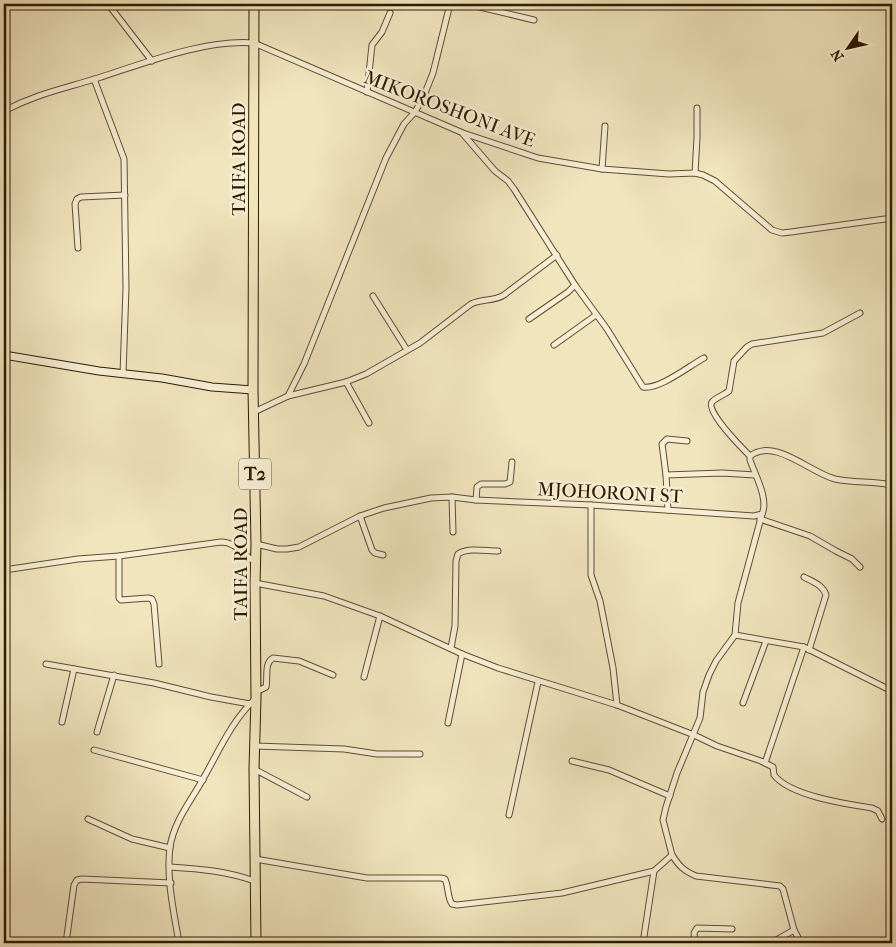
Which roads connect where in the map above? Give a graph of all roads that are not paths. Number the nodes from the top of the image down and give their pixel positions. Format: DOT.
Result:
graph roads {
  1 [pos="108,4"];
  2 [pos="254,4"];
  3 [pos="450,4"];
  4 [pos="467,4"];
  5 [pos="390,12"];
  6 [pos="534,20"];
  7 [pos="254,43"];
  8 [pos="152,61"];
  9 [pos="94,79"];
  10 [pos="367,92"];
  11 [pos="697,108"];
  12 [pos="4,111"];
  13 [pos="415,112"];
  14 [pos="605,126"];
  15 [pos="463,133"];
  16 [pos="602,169"];
  17 [pos="695,173"];
  18 [pos="125,195"];
  19 [pos="892,218"];
  20 [pos="78,248"];
  21 [pos="557,255"];
  22 [pos="575,285"];
  23 [pos="373,296"];
  24 [pos="860,313"];
  25 [pos="596,315"];
  26 [pos="529,319"];
  27 [pos="554,345"];
  28 [pos="408,350"];
  29 [pos="4,355"];
  30 [pos="704,358"];
  31 [pos="124,374"];
  32 [pos="346,382"];
  33 [pos="253,390"];
  34 [pos="288,396"];
  35 [pos="254,412"];
  36 [pos="369,423"];
  37 [pos="687,441"];
  38 [pos="750,456"];
  39 [pos="512,462"];
  40 [pos="666,475"];
  41 [pos="755,475"];
  42 [pos="892,485"];
  43 [pos="452,497"];
  44 [pos="476,500"];
  45 [pos="591,505"];
  46 [pos="668,510"];
  47 [pos="360,516"];
  48 [pos="761,516"];
  49 [pos="453,532"];
  50 [pos="256,544"];
  51 [pos="498,551"];
  52 [pos="383,554"];
  53 [pos="119,556"];
  54 [pos="256,563"];
  55 [pos="860,567"];
  56 [pos="4,570"];
  57 [pos="804,577"];
  58 [pos="255,583"];
  59 [pos="380,616"];
  60 [pos="735,635"];
  61 [pos="766,641"];
  62 [pos="451,648"];
  63 [pos="807,649"];
  64 [pos="462,654"];
  65 [pos="46,664"];
  66 [pos="159,664"];
  67 [pos="74,669"];
  68 [pos="114,675"];
  69 [pos="332,675"];
  70 [pos="364,677"];
  71 [pos="538,682"];
  72 [pos="892,691"];
  73 [pos="254,698"];
  74 [pos="743,703"];
  75 [pos="617,705"];
  76 [pos="62,722"];
  77 [pos="448,723"];
  78 [pos="98,732"];
  79 [pos="694,735"];
  80 [pos="256,746"];
  81 [pos="94,750"];
  82 [pos="420,754"];
  83 [pos="572,761"];
  84 [pos="765,763"];
  85 [pos="254,769"];
  86 [pos="203,780"];
  87 [pos="670,796"];
  88 [pos="307,797"];
  89 [pos="509,815"];
  90 [pos="88,819"];
  91 [pos="882,819"];
  92 [pos="170,848"];
  93 [pos="672,855"];
  94 [pos="255,859"];
  95 [pos="170,867"];
  96 [pos="654,871"];
  97 [pos="255,881"];
  98 [pos="171,882"];
  99 [pos="732,929"];
  100 [pos="794,930"];
  101 [pos="66,943"];
  102 [pos="179,943"];
  103 [pos="256,943"];
  104 [pos="643,943"];
  105 [pos="695,943"];
  106 [pos="771,943"];
  107 [pos="801,943"];
  1 -- 8 [label="street"];
  2 -- 7 [label="highway, TAIFA ROAD / T2"];
  3 -- 13 [label="street"];
  4 -- 6 [label="street"];
  5 -- 10 [label="street"];
  7 -- 8 [label="street"];
  7 -- 10 [label="street, MIKOROSHONI AVE"];
  7 -- 33 [label="highway, TAIFA ROAD / T2"];
  8 -- 9 [label="street"];
  9 -- 12 [label="street"];
  9 -- 18 [label="street"];
  10 -- 13 [label="street, MIKOROSHONI AVE"];
  11 -- 17 [label="street"];
  13 -- 15 [label="street, MIKOROSHONI AVE"];
  13 -- 34 [label="street"];
  14 -- 16 [label="street"];
  15 -- 16 [label="street, MIKOROSHONI AVE"];
  15 -- 21 [label="street"];
  16 -- 17 [label="street, MIKOROSHONI AVE"];
  17 -- 19 [label="street, MIKOROSHONI AVE"];
  18 -- 20 [label="street"];
  18 -- 31 [label="street"];
  21 -- 22 [label="street"];
  21 -- 28 [label="street"];
  22 -- 25 [label="street"];
  22 -- 26 [label="street"];
  23 -- 28 [label="street"];
  24 -- 38 [label="street"];
  25 -- 27 [label="street"];
  25 -- 30 [label="street"];
  28 -- 32 [label="street"];
  29 -- 31 [label="street"];
  31 -- 33 [label="street"];
  32 -- 34 [label="street"];
  32 -- 36 [label="street"];
  33 -- 35 [label="highway, TAIFA ROAD / T2"];
  34 -- 35 [label="street"];
  35 -- 50 [label="highway, TAIFA ROAD / T2"];
  37 -- 40 [label="street"];
  38 -- 41 [label="street"];
  38 -- 42 [label="street"];
  39 -- 44 [label="street"];
  40 -- 41 [label="street"];
  40 -- 46 [label="street"];
  41 -- 48 [label="street"];
  43 -- 44 [label="street, MJOHORONI ST"];
  43 -- 47 [label="street, MJOHORONI ST"];
  43 -- 49 [label="street"];
  44 -- 45 [label="street, MJOHORONI ST"];
  45 -- 46 [label="street, MJOHORONI ST"];
  45 -- 75 [label="street"];
  46 -- 48 [label="street, MJOHORONI ST"];
  47 -- 50 [label="street, MJOHORONI ST"];
  47 -- 52 [label="street"];
  48 -- 55 [label="street"];
  48 -- 60 [label="street"];
  50 -- 54 [label="highway, TAIFA ROAD / T2"];
  51 -- 62 [label="street"];
  53 -- 54 [label="street"];
  53 -- 56 [label="street"];
  53 -- 66 [label="street"];
  54 -- 58 [label="highway, TAIFA ROAD / T2"];
  57 -- 63 [label="street"];
  58 -- 59 [label="street"];
  58 -- 73 [label="highway, TAIFA ROAD / T2"];
  59 -- 62 [label="street"];
  59 -- 70 [label="street"];
  60 -- 61 [label="street"];
  60 -- 79 [label="street"];
  61 -- 63 [label="street"];
  61 -- 74 [label="street"];
  62 -- 64 [label="street"];
  63 -- 72 [label="street"];
  63 -- 84 [label="street"];
  64 -- 71 [label="street"];
  64 -- 77 [label="street"];
  65 -- 67 [label="street"];
  67 -- 68 [label="street"];
  67 -- 76 [label="street"];
  68 -- 73 [label="street"];
  68 -- 78 [label="street"];
  69 -- 73 [label="street"];
  71 -- 75 [label="street"];
  71 -- 89 [label="street"];
  73 -- 80 [label="highway, TAIFA ROAD / T2"];
  73 -- 86 [label="street"];
  75 -- 79 [label="street"];
  79 -- 84 [label="street"];
  79 -- 87 [label="street"];
  80 -- 82 [label="street"];
  80 -- 85 [label="highway, TAIFA ROAD / T2"];
  81 -- 86 [label="street"];
  83 -- 87 [label="street"];
  84 -- 91 [label="street"];
  85 -- 88 [label="street"];
  85 -- 94 [label="highway, TAIFA ROAD / T2"];
  86 -- 92 [label="street"];
  87 -- 93 [label="street"];
  90 -- 92 [label="street"];
  92 -- 95 [label="street"];
  93 -- 96 [label="street"];
  93 -- 100 [label="street"];
  94 -- 96 [label="street"];
  94 -- 97 [label="highway, TAIFA ROAD / T2"];
  95 -- 97 [label="street"];
  95 -- 98 [label="street"];
  96 -- 104 [label="street"];
  97 -- 103 [label="highway, TAIFA ROAD / T2"];
  98 -- 101 [label="street"];
  98 -- 102 [label="street"];
  99 -- 105 [label="street"];
  100 -- 106 [label="street"];
  100 -- 107 [label="street"];
}
